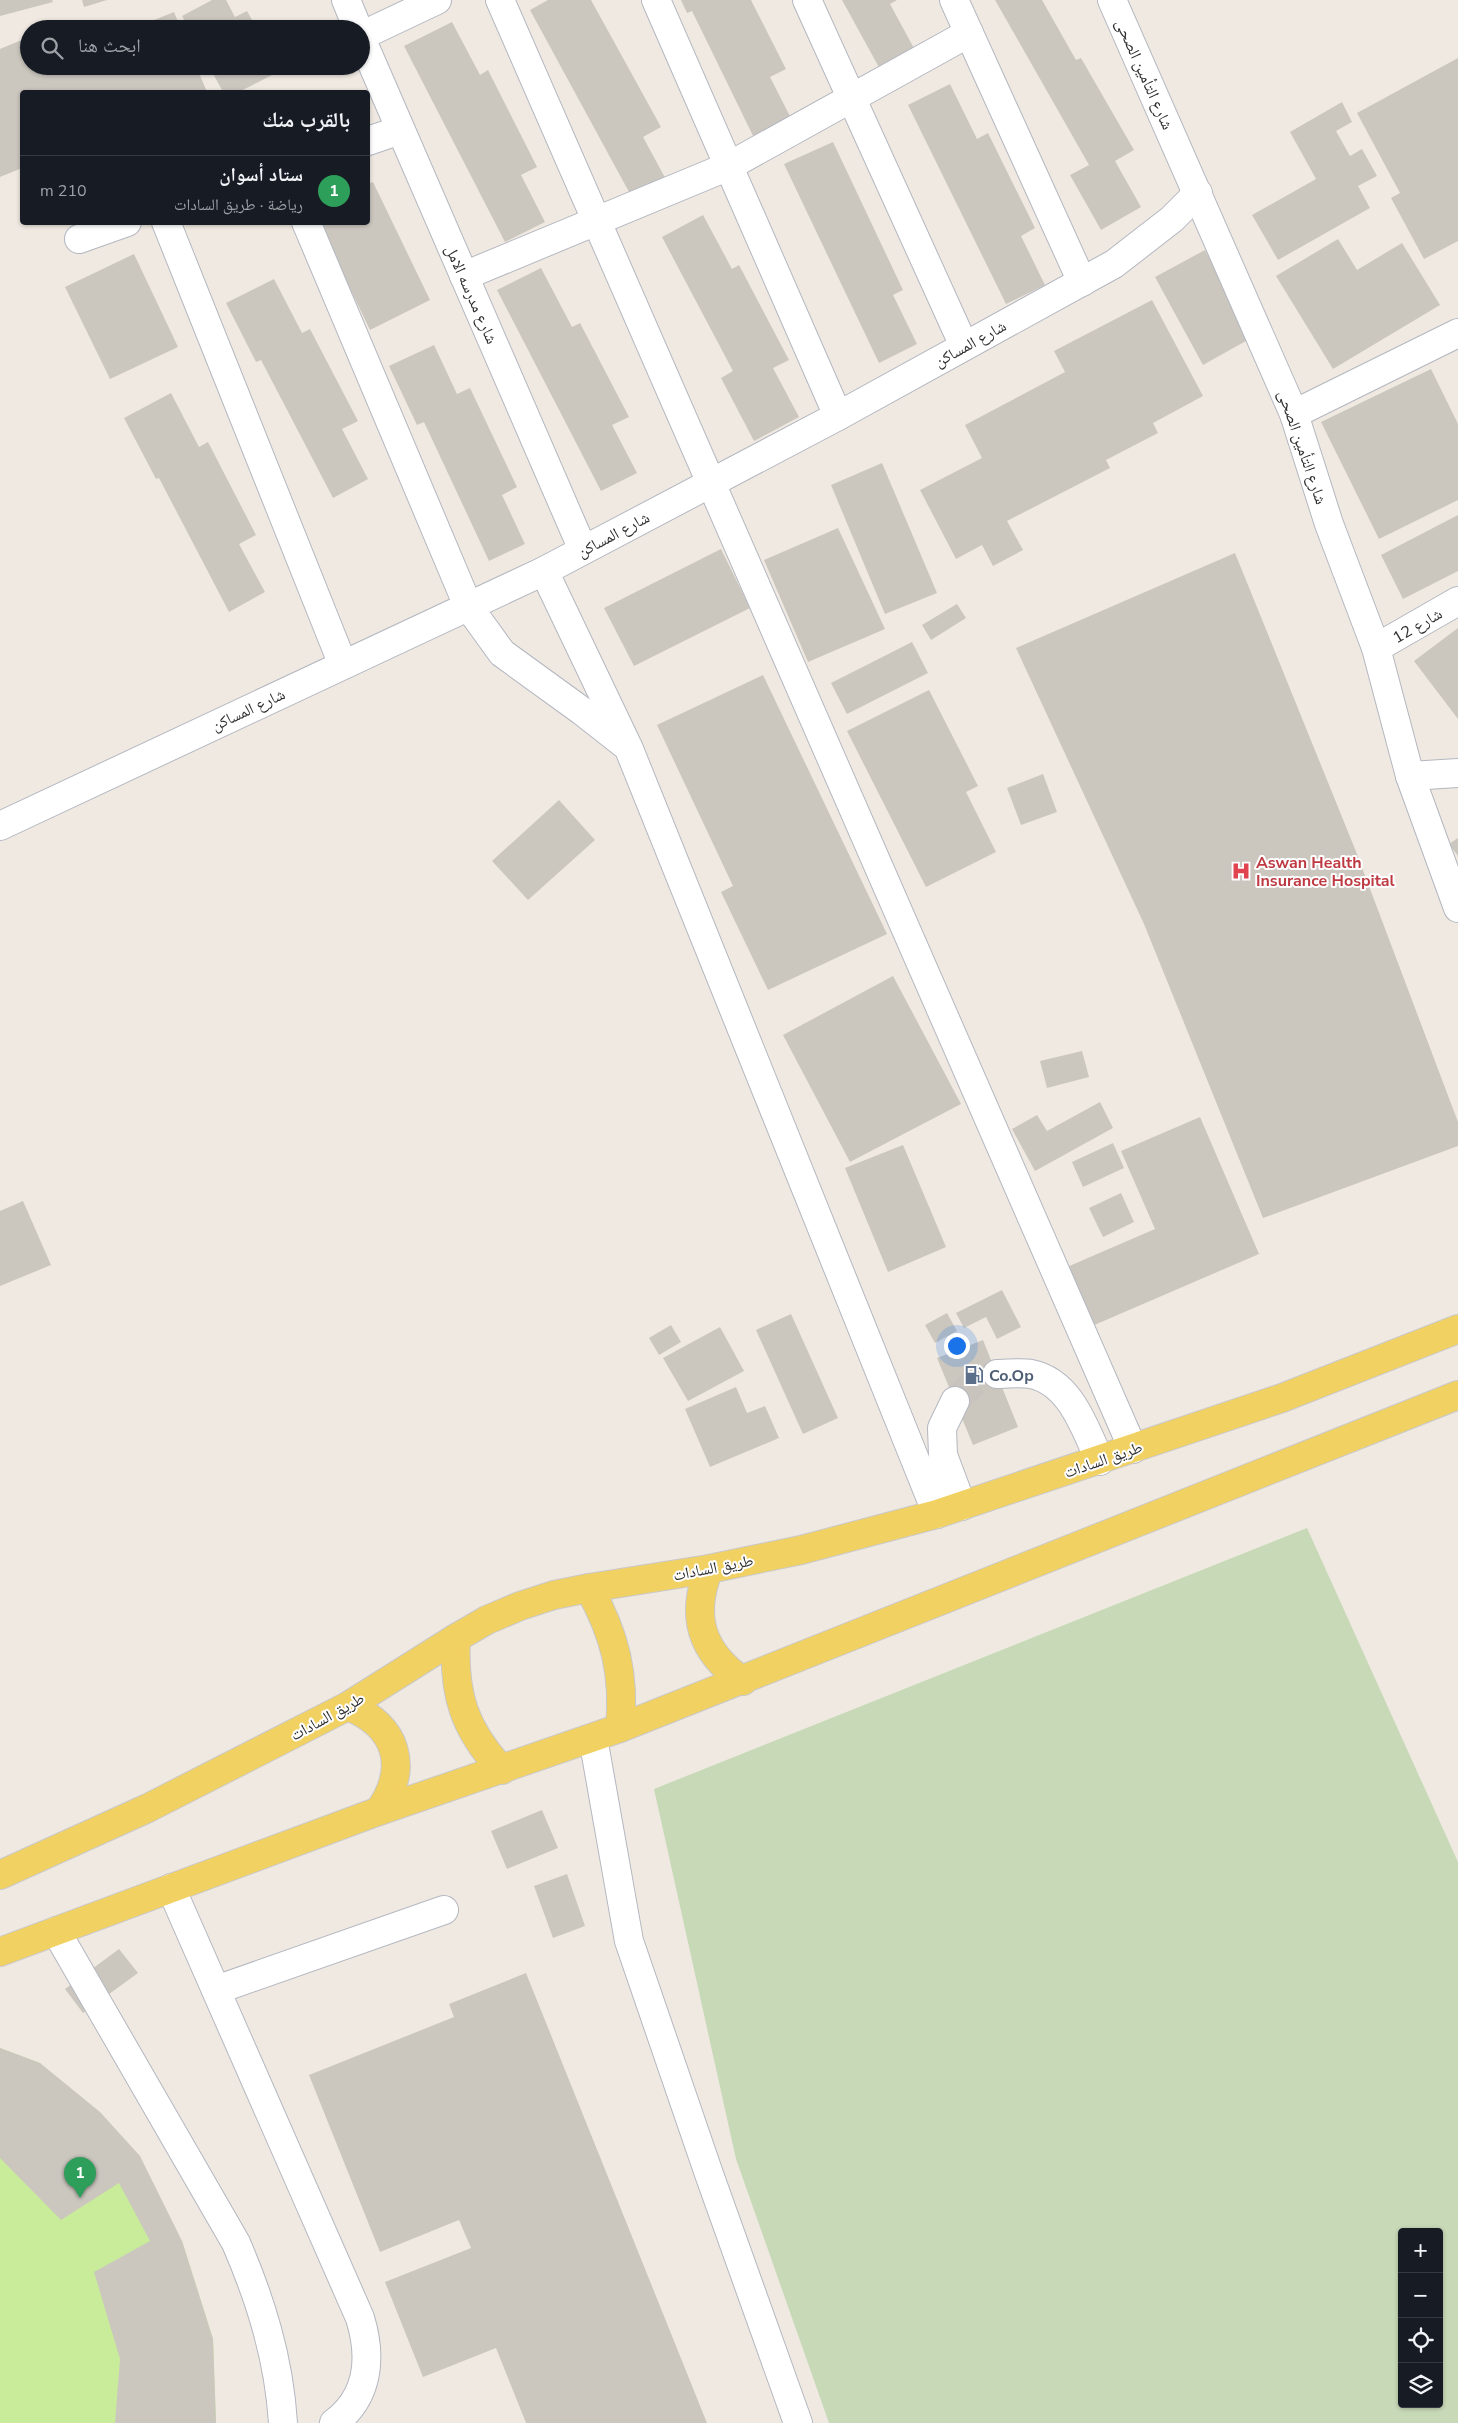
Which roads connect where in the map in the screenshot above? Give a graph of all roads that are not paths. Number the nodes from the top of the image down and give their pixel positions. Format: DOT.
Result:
graph roads {
  1 [pos="346,0"];
  2 [pos="438,0"];
  3 [pos="500,0"];
  4 [pos="656,0"];
  5 [pos="808,0"];
  6 [pos="954,0"];
  7 [pos="1112,0"];
  8 [pos="354,20"];
  9 [pos="370,33"];
  10 [pos="969,34"];
  11 [pos="370,58"];
  12 [pos="852,98"];
  13 [pos="400,130"];
  14 [pos="370,140"];
  15 [pos="729,166"];
  16 [pos="1198,193"];
  17 [pos="596,221"];
  18 [pos="119,225"];
  19 [pos="167,225"];
  20 [pos="307,225"];
  21 [pos="79,239"];
  22 [pos="464,276"];
  23 [pos="1082,282"];
  24 [pos="1458,333"];
  25 [pos="964,346"];
  26 [pos="1294,414"];
  27 [pos="838,416"];
  28 [pos="710,484"];
  29 [pos="584,550"];
  30 [pos="544,571"];
  31 [pos="1458,601"];
  32 [pos="468,606"];
  33 [pos="1376,648"];
  34 [pos="343,665"];
  35 [pos="629,748"];
  36 [pos="1458,773"];
  37 [pos="1410,776"];
  38 [pos="0,826"];
  39 [pos="1458,908"];
  40 [pos="1458,1329"];
  41 [pos="997,1374"];
  42 [pos="955,1401"];
  43 [pos="1452,1402"];
  44 [pos="1133,1449"];
  45 [pos="1100,1461"];
  46 [pos="949,1510"];
  47 [pos="709,1569"];
  48 [pos="590,1588"];
  49 [pos="456,1638"];
  50 [pos="743,1681"];
  51 [pos="348,1706"];
  52 [pos="620,1728"];
  53 [pos="593,1738"];
  54 [pos="502,1770"];
  55 [pos="379,1811"];
  56 [pos="0,1875"];
  57 [pos="171,1888"];
  58 [pos="444,1910"];
  59 [pos="56,1931"];
  60 [pos="0,1952"];
  61 [pos="216,1990"];
  62 [pos="283,2423"];
  63 [pos="334,2423"];
  64 [pos="798,2423"];
  1 -- 8 [label="street"];
  2 -- 9 [label="street"];
  3 -- 17 [label="street"];
  4 -- 15 [label="street"];
  5 -- 12 [label="street"];
  6 -- 10 [label="street"];
  7 -- 16 [label="street, شارع التأمين الصحى"];
  10 -- 12 [label="street"];
  10 -- 23 [label="street"];
  11 -- 13 [label="street, شارع مدرسه الامل"];
  12 -- 15 [label="street"];
  12 -- 25 [label="street"];
  13 -- 14 [label="street"];
  13 -- 22 [label="street, شارع مدرسه الامل"];
  15 -- 17 [label="street"];
  15 -- 27 [label="street"];
  16 -- 23 [label="street, شارع المساكن"];
  16 -- 26 [label="street, شارع التأمين الصحى"];
  17 -- 22 [label="street"];
  17 -- 28 [label="street"];
  18 -- 21 [label="street"];
  19 -- 34 [label="street"];
  20 -- 32 [label="street"];
  22 -- 29 [label="street, شارع مدرسه الامل"];
  23 -- 25 [label="street, شارع المساكن"];
  24 -- 26 [label="street"];
  25 -- 27 [label="street, شارع المساكن"];
  26 -- 33 [label="street, شارع التأمين الصحى"];
  27 -- 28 [label="street, شارع المساكن"];
  28 -- 29 [label="street, شارع المساكن"];
  28 -- 44 [label="street"];
  29 -- 30 [label="street, شارع المساكن"];
  30 -- 32 [label="street, شارع المساكن"];
  30 -- 35 [label="street"];
  31 -- 33 [label="street, شارع 12"];
  32 -- 34 [label="street, شارع المساكن"];
  32 -- 35 [label="street"];
  33 -- 37 [label="street, شارع التأمين الصحى"];
  34 -- 38 [label="street, شارع المساكن"];
  35 -- 46 [label="street"];
  36 -- 37 [label="street"];
  37 -- 39 [label="street, شارع التأمين الصحى"];
  40 -- 44 [label="main road, طريق السادات"];
  41 -- 45 [label="street"];
  42 -- 46 [label="street"];
  43 -- 50 [label="main road"];
  44 -- 45 [label="main road, طريق السادات"];
  45 -- 46 [label="main road, طريق السادات"];
  46 -- 47 [label="main road, طريق السادات"];
  47 -- 48 [label="main road, طريق السادات"];
  47 -- 50 [label="main road"];
  48 -- 49 [label="main road, طريق السادات"];
  48 -- 52 [label="main road"];
  49 -- 51 [label="main road, طريق السادات"];
  49 -- 54 [label="main road"];
  50 -- 52 [label="main road"];
  51 -- 55 [label="main road"];
  51 -- 56 [label="main road, طريق السادات"];
  52 -- 53 [label="main road"];
  53 -- 54 [label="main road"];
  53 -- 64 [label="street"];
  54 -- 55 [label="main road"];
  55 -- 57 [label="main road"];
  57 -- 59 [label="main road"];
  57 -- 61 [label="street"];
  58 -- 61 [label="street"];
  59 -- 60 [label="main road"];
  59 -- 62 [label="street"];
  61 -- 63 [label="street"];
}
